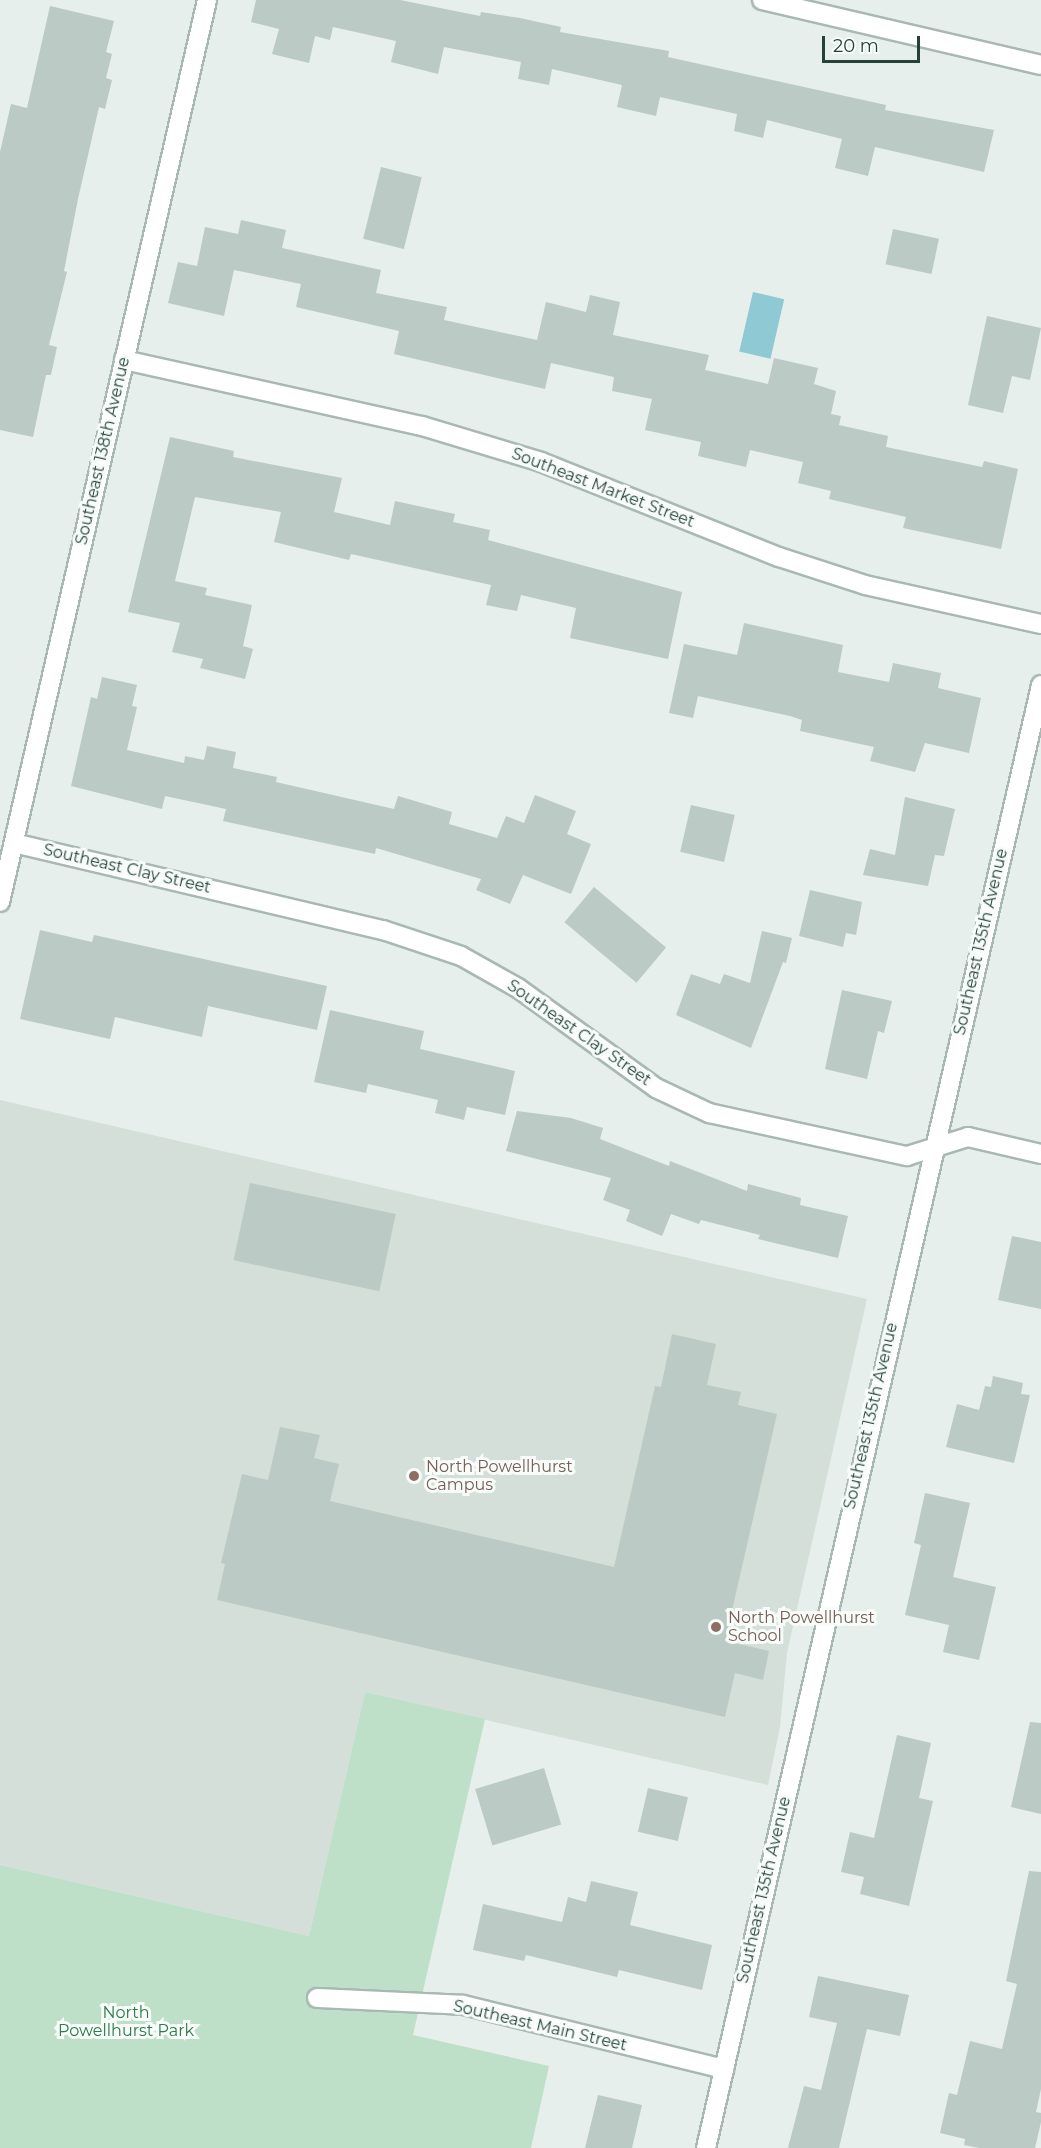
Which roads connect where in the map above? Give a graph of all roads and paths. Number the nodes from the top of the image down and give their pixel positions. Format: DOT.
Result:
graph roads {
  1 [pos="207,0"];
  2 [pos="762,0"];
  3 [pos="1041,64"];
  4 [pos="124,360"];
  5 [pos="1041,624"];
  6 [pos="1041,685"];
  7 [pos="14,843"];
  8 [pos="0,902"];
  9 [pos="933,1148"];
  10 [pos="1041,1154"];
  11 [pos="317,1998"];
  12 [pos="724,2069"];
  13 [pos="706,2148"];
  1 -- 4 [label="street, Southeast 138th Avenue"];
  2 -- 3 [label="street"];
  4 -- 5 [label="street, Southeast Market Street"];
  4 -- 7 [label="street, Southeast 138th Avenue"];
  6 -- 9 [label="street, Southeast 135th Avenue"];
  7 -- 8 [label="street, Southeast 138th Avenue"];
  7 -- 9 [label="street, Southeast Clay Street"];
  9 -- 10 [label="street, Southeast Clay Street"];
  9 -- 12 [label="street, Southeast 135th Avenue"];
  11 -- 12 [label="street, Southeast Main Street"];
  12 -- 13 [label="street, Southeast 135th Avenue"];
}
